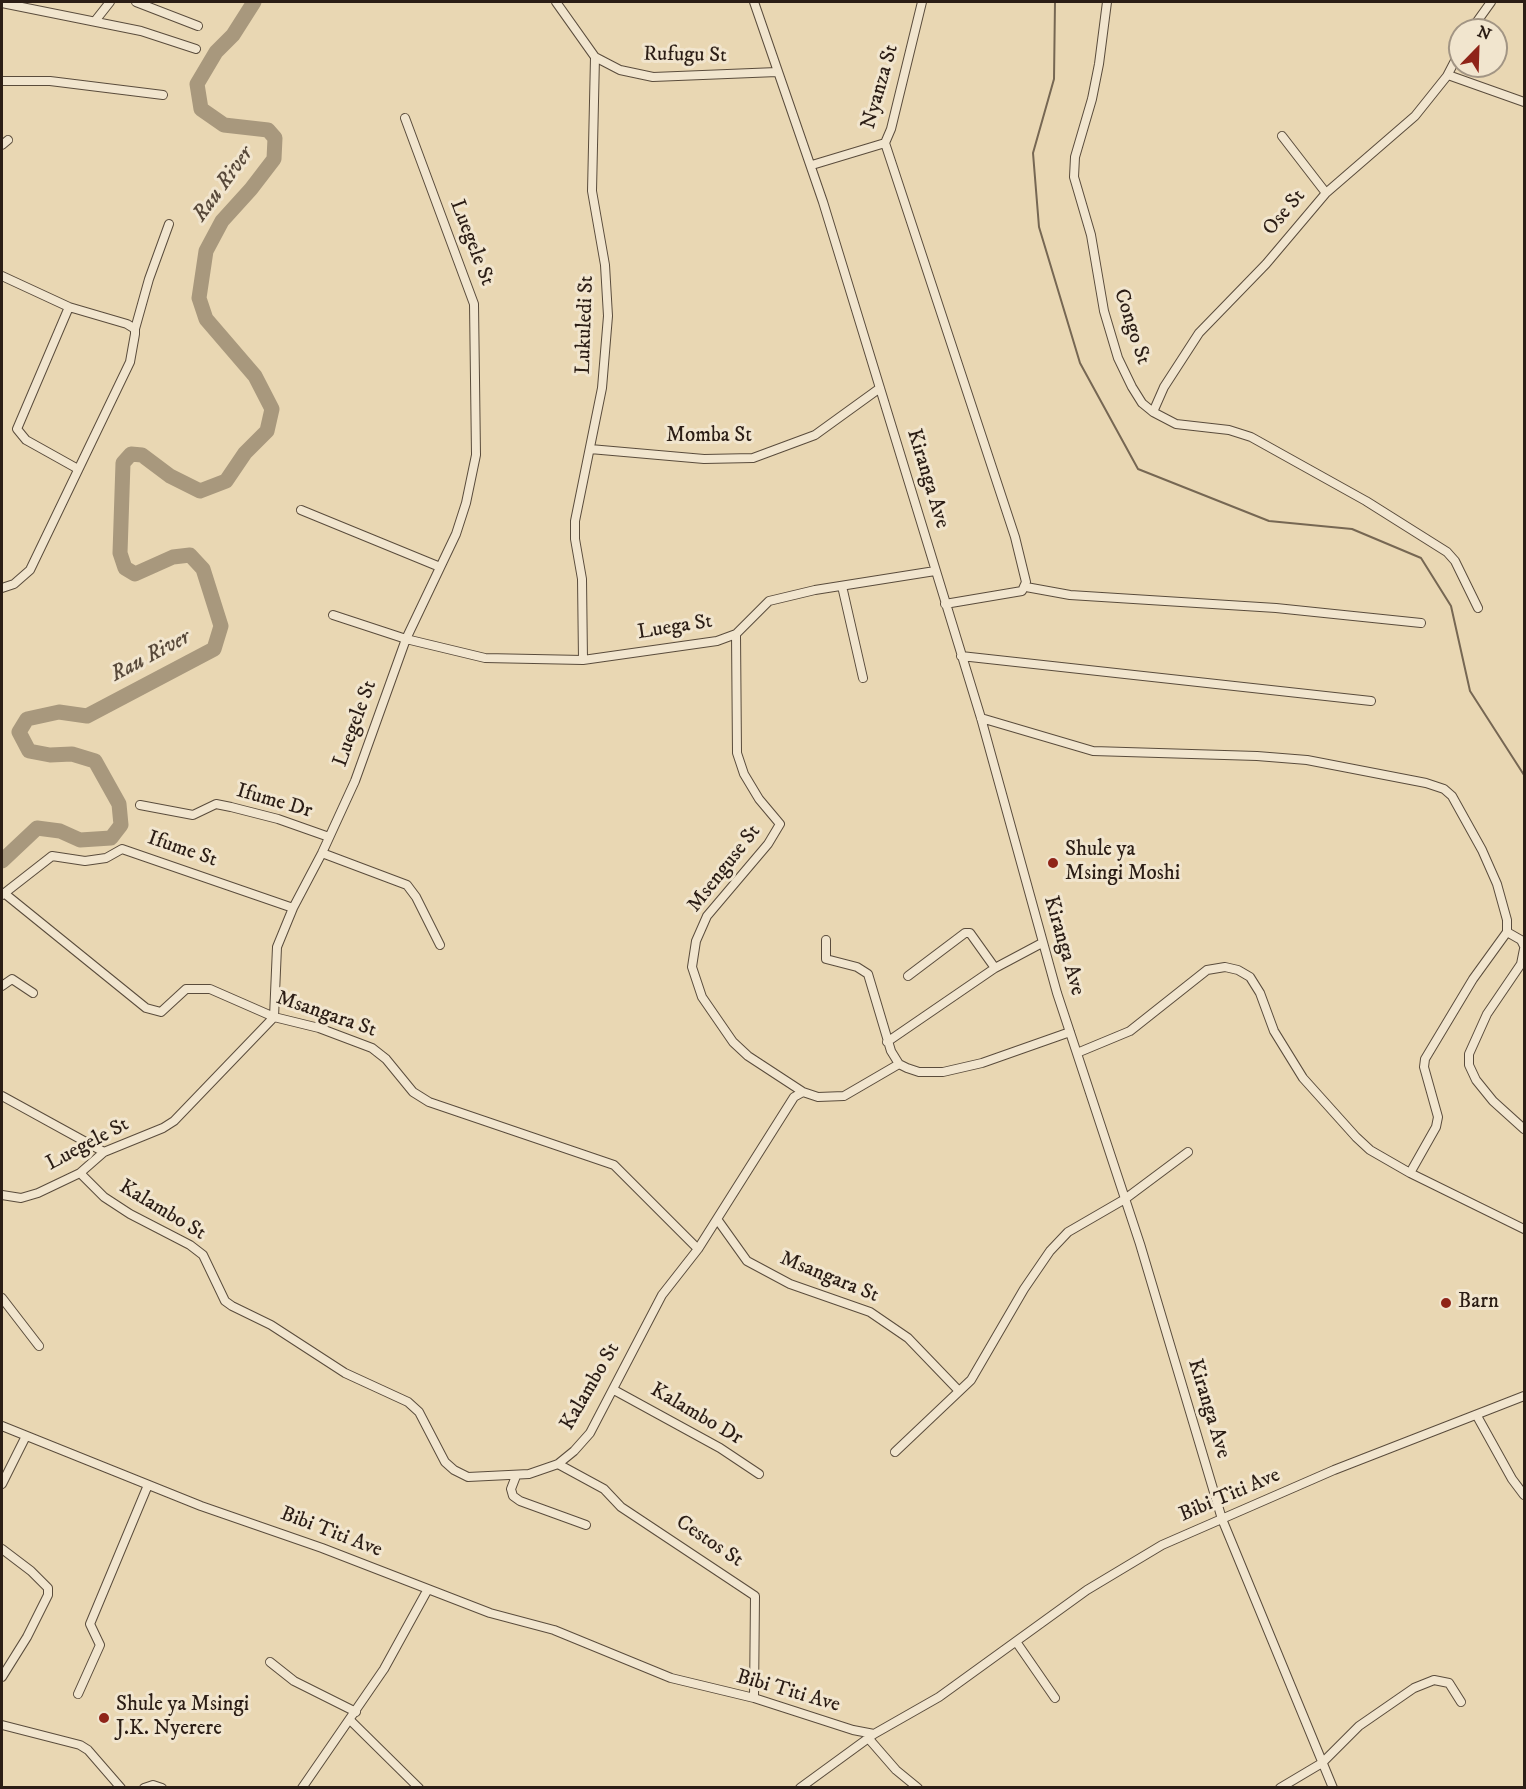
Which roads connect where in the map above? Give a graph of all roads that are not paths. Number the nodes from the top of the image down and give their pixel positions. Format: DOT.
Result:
graph roads {
  1 [pos="37,2"];
  2 [pos="110,2"];
  3 [pos="136,2"];
  4 [pos="556,2"];
  5 [pos="754,2"];
  6 [pos="922,2"];
  7 [pos="1107,2"];
  8 [pos="1491,2"];
  9 [pos="2,3"];
  10 [pos="38,12"];
  11 [pos="1480,18"];
  12 [pos="95,21"];
  13 [pos="198,26"];
  14 [pos="196,49"];
  15 [pos="595,57"];
  16 [pos="777,72"];
  17 [pos="1448,75"];
  18 [pos="1456,78"];
  19 [pos="2,81"];
  20 [pos="163,95"];
  21 [pos="1524,102"];
  22 [pos="405,118"];
  23 [pos="1282,136"];
  24 [pos="885,143"];
  25 [pos="812,165"];
  26 [pos="1326,194"];
  27 [pos="169,225"];
  28 [pos="2,276"];
  29 [pos="69,307"];
  30 [pos="135,329"];
  31 [pos="880,388"];
  32 [pos="1153,412"];
  33 [pos="590,449"];
  34 [pos="78,469"];
  35 [pos="301,510"];
  36 [pos="440,567"];
  37 [pos="935,571"];
  38 [pos="842,586"];
  39 [pos="1026,587"];
  40 [pos="2,588"];
  41 [pos="945,604"];
  42 [pos="1478,608"];
  43 [pos="333,615"];
  44 [pos="1421,623"];
  45 [pos="736,634"];
  46 [pos="406,639"];
  47 [pos="961,656"];
  48 [pos="582,660"];
  49 [pos="863,678"];
  50 [pos="1371,701"];
  51 [pos="981,718"];
  52 [pos="140,805"];
  53 [pos="329,837"];
  54 [pos="322,853"];
  55 [pos="3,894"];
  56 [pos="292,908"];
  57 [pos="1507,932"];
  58 [pos="826,940"];
  59 [pos="1042,943"];
  60 [pos="440,945"];
  61 [pos="1524,947"];
  62 [pos="994,968"];
  63 [pos="908,976"];
  64 [pos="2,986"];
  65 [pos="33,993"];
  66 [pos="274,1017"];
  67 [pos="1070,1032"];
  68 [pos="887,1042"];
  69 [pos="1077,1053"];
  70 [pos="899,1064"];
  71 [pos="803,1092"];
  72 [pos="2,1096"];
  73 [pos="1524,1129"];
  74 [pos="104,1152"];
  75 [pos="1188,1152"];
  76 [pos="80,1173"];
  77 [pos="1410,1173"];
  78 [pos="2,1196"];
  79 [pos="1125,1199"];
  80 [pos="717,1219"];
  81 [pos="1524,1229"];
  82 [pos="698,1249"];
  83 [pos="2,1298"];
  84 [pos="39,1346"];
  85 [pos="614,1390"];
  86 [pos="959,1391"];
  87 [pos="1524,1396"];
  88 [pos="1477,1416"];
  89 [pos="2,1426"];
  90 [pos="26,1436"];
  91 [pos="895,1452"];
  92 [pos="558,1464"];
  93 [pos="759,1474"];
  94 [pos="516,1476"];
  95 [pos="2,1484"];
  96 [pos="148,1485"];
  97 [pos="1524,1495"];
  98 [pos="1222,1519"];
  99 [pos="586,1525"];
  100 [pos="2,1549"];
  101 [pos="428,1589"];
  102 [pos="1017,1643"];
  103 [pos="270,1662"];
  104 [pos="2,1677"];
  105 [pos="78,1694"];
  106 [pos="754,1698"];
  107 [pos="1055,1698"];
  108 [pos="1461,1702"];
  109 [pos="356,1712"];
  110 [pos="350,1720"];
  111 [pos="2,1725"];
  112 [pos="872,1736"];
  113 [pos="1322,1763"];
  114 [pos="121,1788"];
  115 [pos="144,1788"];
  116 [pos="162,1788"];
  117 [pos="302,1788"];
  118 [pos="419,1788"];
  119 [pos="800,1788"];
  120 [pos="918,1788"];
  121 [pos="1280,1788"];
  122 [pos="1333,1788"];
  1 -- 10 [label="street"];
  2 -- 12 [label="street"];
  3 -- 13 [label="street"];
  4 -- 15 [label="street"];
  5 -- 16 [label="street, Kiranga Ave"];
  6 -- 24 [label="street, Nyanza St"];
  7 -- 32 [label="street, Congo St"];
  8 -- 11 [label="street"];
  9 -- 10 [label="street"];
  10 -- 12 [label="street"];
  12 -- 14 [label="street"];
  15 -- 16 [label="street, Rufugu St"];
  15 -- 33 [label="street, Lukuledi St"];
  16 -- 25 [label="street, Kiranga Ave"];
  17 -- 26 [label="street, Ose St"];
  18 -- 21 [label="street"];
  19 -- 20 [label="street"];
  22 -- 36 [label="street, Luegele St"];
  23 -- 26 [label="street"];
  24 -- 25 [label="street, Nyanza St"];
  24 -- 39 [label="street"];
  25 -- 31 [label="street, Kiranga Ave"];
  26 -- 32 [label="street, Ose St"];
  27 -- 30 [label="street"];
  28 -- 29 [label="street"];
  29 -- 30 [label="street"];
  29 -- 34 [label="street"];
  30 -- 34 [label="street"];
  31 -- 33 [label="street, Momba St"];
  31 -- 37 [label="street, Kiranga Ave"];
  32 -- 42 [label="street, Congo St"];
  33 -- 48 [label="street, Lukuledi St"];
  34 -- 40 [label="street"];
  35 -- 36 [label="street"];
  36 -- 46 [label="street, Luegele St"];
  37 -- 38 [label="street, Luega St"];
  37 -- 41 [label="street, Kiranga Ave"];
  38 -- 45 [label="street, Luega St"];
  38 -- 49 [label="street"];
  39 -- 41 [label="street"];
  39 -- 44 [label="street"];
  41 -- 47 [label="street, Kiranga Ave"];
  43 -- 46 [label="street, Luega St"];
  45 -- 48 [label="street, Luega St"];
  45 -- 71 [label="street, Msenguse St"];
  46 -- 48 [label="street, Luega St"];
  46 -- 53 [label="street, Luegele St"];
  47 -- 50 [label="street"];
  47 -- 51 [label="street, Kiranga Ave"];
  51 -- 57 [label="street"];
  51 -- 59 [label="street, Kiranga Ave"];
  52 -- 53 [label="street, Ifume Dr"];
  53 -- 54 [label="street, Luegele St"];
  54 -- 56 [label="street, Luegele St"];
  54 -- 60 [label="street"];
  55 -- 56 [label="street, Ifume St"];
  55 -- 66 [label="street, Msangara St"];
  56 -- 66 [label="street, Luegele St"];
  57 -- 61 [label="street"];
  57 -- 77 [label="street"];
  58 -- 68 [label="street"];
  59 -- 62 [label="street"];
  59 -- 67 [label="street, Kiranga Ave"];
  61 -- 73 [label="street"];
  62 -- 63 [label="street"];
  62 -- 68 [label="street"];
  64 -- 65 [label="street"];
  66 -- 74 [label="street, Luegele St"];
  66 -- 82 [label="street, Msangara St"];
  67 -- 69 [label="street, Kiranga Ave"];
  67 -- 70 [label="street"];
  68 -- 70 [label="street"];
  69 -- 77 [label="street"];
  69 -- 79 [label="street, Kiranga Ave"];
  70 -- 71 [label="street"];
  71 -- 80 [label="street, Kalambo St"];
  72 -- 74 [label="street"];
  74 -- 76 [label="street, Luegele St"];
  75 -- 79 [label="street"];
  76 -- 78 [label="street, Luegele St"];
  76 -- 94 [label="street, Kalambo St"];
  77 -- 81 [label="street"];
  79 -- 86 [label="street"];
  79 -- 98 [label="street, Kiranga Ave"];
  80 -- 82 [label="street, Kalambo St"];
  80 -- 86 [label="street, Msangara St"];
  82 -- 85 [label="street, Kalambo St"];
  83 -- 84 [label="street"];
  85 -- 92 [label="street, Kalambo St"];
  85 -- 93 [label="street, Kalambo Dr"];
  86 -- 91 [label="street"];
  87 -- 88 [label="street, Bibi Titi Ave"];
  88 -- 97 [label="street"];
  88 -- 98 [label="street, Bibi Titi Ave"];
  89 -- 90 [label="street, Bibi Titi Ave"];
  90 -- 95 [label="street"];
  90 -- 96 [label="street, Bibi Titi Ave"];
  92 -- 94 [label="street, Kalambo St"];
  92 -- 106 [label="street, Cestos St"];
  94 -- 99 [label="street"];
  96 -- 101 [label="street, Bibi Titi Ave"];
  96 -- 105 [label="street"];
  98 -- 102 [label="street, Bibi Titi Ave"];
  98 -- 113 [label="street, Kiranga Ave"];
  100 -- 104 [label="street"];
  101 -- 106 [label="street, Bibi Titi Ave"];
  101 -- 109 [label="street"];
  102 -- 107 [label="street"];
  102 -- 112 [label="street, Bibi Titi Ave"];
  103 -- 109 [label="street"];
  106 -- 112 [label="street, Bibi Titi Ave"];
  108 -- 113 [label="street"];
  109 -- 110 [label="street"];
  110 -- 117 [label="street"];
  110 -- 118 [label="street"];
  111 -- 114 [label="street"];
  112 -- 119 [label="street"];
  112 -- 120 [label="street"];
  113 -- 121 [label="street"];
  113 -- 122 [label="street, Kiranga Ave"];
  115 -- 116 [label="street"];
}
